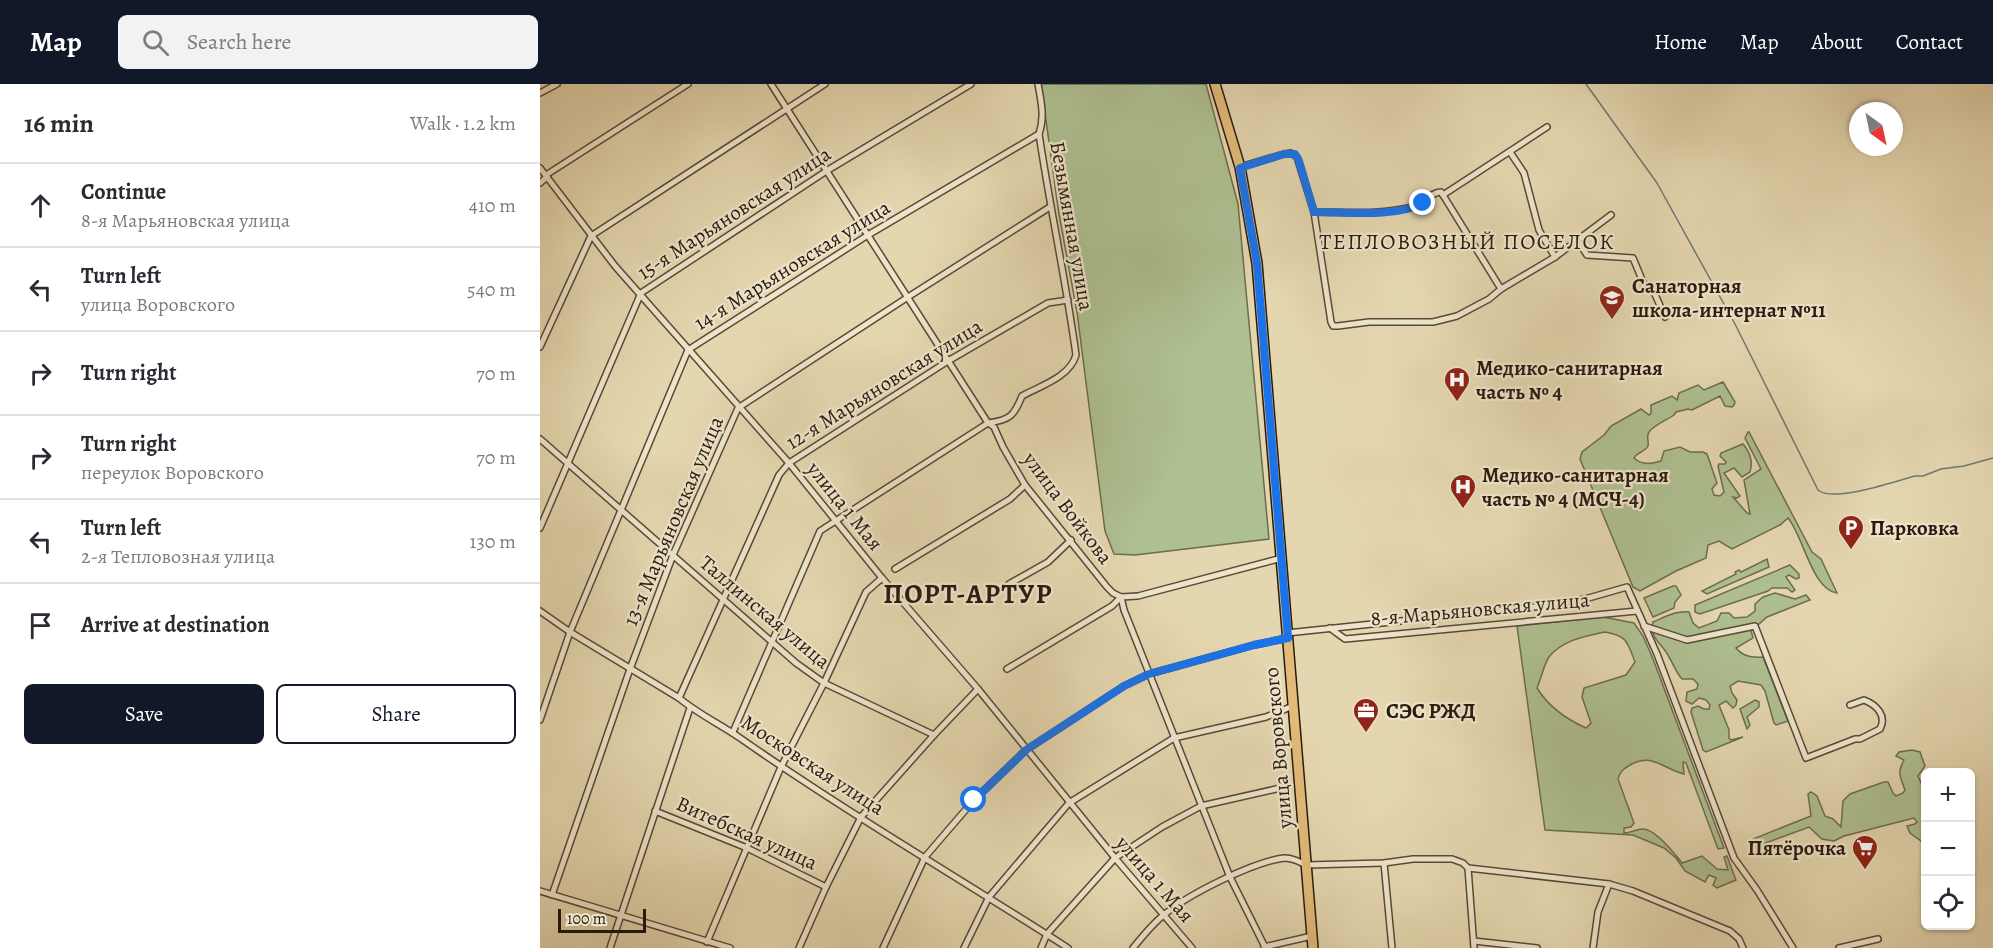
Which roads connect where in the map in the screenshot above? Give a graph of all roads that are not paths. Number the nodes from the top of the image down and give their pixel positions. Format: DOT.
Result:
graph roads {
  1 [pos="557,84"];
  2 [pos="688,84"];
  3 [pos="771,84"];
  4 [pos="825,84"];
  5 [pos="970,84"];
  6 [pos="1038,84"];
  7 [pos="1215,84"];
  8 [pos="540,93"];
  9 [pos="786,108"];
  10 [pos="1547,127"];
  11 [pos="1039,134"];
  12 [pos="1510,152"];
  13 [pos="540,168"];
  14 [pos="1240,168"];
  15 [pos="828,170"];
  16 [pos="546,176"];
  17 [pos="540,183"];
  18 [pos="1443,195"];
  19 [pos="1050,207"];
  20 [pos="1314,212"];
  21 [pos="1611,215"];
  22 [pos="868,235"];
  23 [pos="591,236"];
  24 [pos="1577,240"];
  25 [pos="1555,257"];
  26 [pos="1501,289"];
  27 [pos="641,293"];
  28 [pos="908,297"];
  29 [pos="1068,300"];
  30 [pos="1665,317"];
  31 [pos="540,347"];
  32 [pos="688,350"];
  33 [pos="948,360"];
  34 [pos="738,408"];
  35 [pos="1002,421"];
  36 [pos="988,423"];
  37 [pos="997,432"];
  38 [pos="540,439"];
  39 [pos="789,463"];
  40 [pos="568,464"];
  41 [pos="1025,485"];
  42 [pos="621,509"];
  43 [pos="836,520"];
  44 [pos="540,528"];
  45 [pos="1071,540"];
  46 [pos="673,555"];
  47 [pos="1281,558"];
  48 [pos="895,569"];
  49 [pos="882,578"];
  50 [pos="1009,584"];
  51 [pos="1121,597"];
  52 [pos="724,600"];
  53 [pos="540,611"];
  54 [pos="1637,611"];
  55 [pos="1644,626"];
  56 [pos="1330,628"];
  57 [pos="570,632"];
  58 [pos="1288,636"];
  59 [pos="772,644"];
  60 [pos="630,669"];
  61 [pos="1007,669"];
  62 [pos="1149,674"];
  63 [pos="824,683"];
  64 [pos="978,689"];
  65 [pos="679,698"];
  66 [pos="1850,705"];
  67 [pos="1293,706"];
  68 [pos="690,708"];
  69 [pos="540,720"];
  70 [pos="733,732"];
  71 [pos="934,735"];
  72 [pos="1174,738"];
  73 [pos="1026,750"];
  74 [pos="781,766"];
  75 [pos="1285,787"];
  76 [pos="1069,803"];
  77 [pos="1201,806"];
  78 [pos="655,811"];
  79 [pos="861,817"];
  80 [pos="747,848"];
  81 [pos="925,857"];
  82 [pos="1115,858"];
  83 [pos="1384,863"];
  84 [pos="1306,865"];
  85 [pos="1468,868"];
  86 [pos="1230,877"];
  87 [pos="1609,884"];
  88 [pos="826,886"];
  89 [pos="540,891"];
  90 [pos="552,895"];
  91 [pos="989,897"];
  92 [pos="1165,914"];
  93 [pos="621,916"];
  94 [pos="1047,934"];
  95 [pos="1312,936"];
  96 [pos="1878,939"];
  97 [pos="707,942"];
  98 [pos="1474,945"];
  99 [pos="1264,947"];
  100 [pos="610,948"];
  101 [pos="730,948"];
  102 [pos="799,948"];
  103 [pos="884,948"];
  104 [pos="964,948"];
  105 [pos="1041,948"];
  106 [pos="1068,948"];
  107 [pos="1133,948"];
  108 [pos="1192,948"];
  109 [pos="1313,948"];
  110 [pos="1392,948"];
  111 [pos="1537,948"];
  112 [pos="1593,948"];
  113 [pos="1743,948"];
  114 [pos="1793,948"];
  115 [pos="1839,948"];
  1 -- 8 [label="street"];
  2 -- 16 [label="street"];
  3 -- 9 [label="street, улица Войкова"];
  4 -- 9 [label="street"];
  5 -- 15 [label="street, 15-я Марьяновская улица"];
  6 -- 11 [label="street, Безымянная улица"];
  7 -- 14 [label="main road, улица Воровского"];
  9 -- 15 [label="street, улица Войкова"];
  9 -- 23 [label="street"];
  10 -- 12 [label="street"];
  11 -- 19 [label="street, Безымянная улица"];
  11 -- 22 [label="street, 14-я Марьяновская улица"];
  12 -- 18 [label="street"];
  12 -- 25 [label="street"];
  13 -- 16 [label="street, улица 1 Мая"];
  14 -- 20 [label="street"];
  14 -- 47 [label="main road, улица Воровского"];
  15 -- 22 [label="street, улица Войкова"];
  15 -- 27 [label="street, 15-я Марьяновская улица"];
  16 -- 17 [label="street"];
  16 -- 23 [label="street, улица 1 Мая"];
  18 -- 20 [label="street"];
  18 -- 26 [label="street"];
  19 -- 28 [label="street, 13-я Марьяновская улица"];
  19 -- 29 [label="street, Безымянная улица"];
  20 -- 26 [label="street"];
  21 -- 24 [label="street"];
  22 -- 28 [label="street, улица Войкова"];
  22 -- 32 [label="street, 14-я Марьяновская улица"];
  23 -- 27 [label="street, улица 1 Мая"];
  23 -- 31 [label="street"];
  24 -- 25 [label="street"];
  24 -- 30 [label="street"];
  25 -- 26 [label="street"];
  27 -- 32 [label="street, улица 1 Мая"];
  27 -- 40 [label="street, 15-я Марьяновская улица"];
  28 -- 33 [label="street, улица Войкова"];
  28 -- 34 [label="street, 13-я Марьяновская улица"];
  29 -- 33 [label="street, 12-я Марьяновская улица"];
  29 -- 35 [label="street, Безымянная улица"];
  32 -- 34 [label="street, улица 1 Мая"];
  32 -- 42 [label="street, 14-я Марьяновская улица"];
  33 -- 36 [label="street, улица Войкова"];
  33 -- 39 [label="street, 12-я Марьяновская улица"];
  34 -- 39 [label="street, улица 1 Мая"];
  34 -- 46 [label="street, 13-я Марьяновская улица"];
  35 -- 36 [label="street"];
  35 -- 37 [label="street"];
  36 -- 37 [label="street, улица Войкова"];
  36 -- 43 [label="street"];
  37 -- 41 [label="street, улица Войкова"];
  38 -- 40 [label="street, Таллинская улица"];
  39 -- 43 [label="street, улица 1 Мая"];
  39 -- 52 [label="street, 12-я Марьяновская улица"];
  40 -- 42 [label="street, Таллинская улица"];
  40 -- 44 [label="street, 15-я Марьяновская улица"];
  41 -- 45 [label="street, улица Войкова"];
  41 -- 48 [label="street"];
  42 -- 46 [label="street, Таллинская улица"];
  42 -- 57 [label="street, 14-я Марьяновская улица"];
  43 -- 49 [label="street, улица 1 Мая"];
  43 -- 59 [label="street"];
  45 -- 50 [label="street"];
  45 -- 51 [label="street, улица Войкова"];
  46 -- 52 [label="street, Таллинская улица"];
  46 -- 60 [label="street, 13-я Марьяновская улица"];
  47 -- 51 [label="street"];
  47 -- 58 [label="main road, улица Воровского"];
  49 -- 63 [label="street"];
  49 -- 64 [label="street, улица 1 Мая"];
  51 -- 61 [label="street"];
  51 -- 62 [label="street, улица Войкова"];
  52 -- 59 [label="street, Таллинская улица"];
  52 -- 65 [label="street, 12-я Марьяновская улица"];
  53 -- 57 [label="street, Московская улица"];
  54 -- 55 [label="street"];
  54 -- 56 [label="street, 8-я Марьяновская улица"];
  54 -- 56 [label="street, 8-я Марьяновская улица"];
  55 -- 66 [label="street"];
  55 -- 114 [label="street"];
  56 -- 58 [label="street, 8-я Марьяновская улица"];
  57 -- 60 [label="street, Московская улица"];
  57 -- 69 [label="street, 14-я Марьяновская улица"];
  58 -- 62 [label="street, 8-я Марьяновская улица"];
  58 -- 67 [label="main road, улица Воровского"];
  59 -- 63 [label="street, Таллинская улица"];
  59 -- 70 [label="street"];
  60 -- 65 [label="street, Московская улица"];
  60 -- 90 [label="street, 13-я Марьяновская улица"];
  62 -- 72 [label="street, улица Войкова"];
  62 -- 73 [label="street, 8-я Марьяновская улица"];
  63 -- 71 [label="street, Таллинская улица"];
  63 -- 74 [label="street"];
  64 -- 71 [label="street"];
  64 -- 73 [label="street, улица 1 Мая"];
  65 -- 68 [label="street, Московская улица"];
  67 -- 72 [label="street"];
  67 -- 84 [label="main road, улица Воровского"];
  68 -- 70 [label="street, Московская улица"];
  68 -- 78 [label="street"];
  70 -- 74 [label="street, Московская улица"];
  71 -- 79 [label="street"];
  72 -- 76 [label="street"];
  72 -- 77 [label="street, улица Войкова"];
  73 -- 76 [label="street, улица 1 Мая"];
  73 -- 81 [label="street, 8-я Марьяновская улица"];
  74 -- 79 [label="street, Московская улица"];
  74 -- 80 [label="street"];
  75 -- 77 [label="street"];
  76 -- 82 [label="street, улица 1 Мая"];
  76 -- 91 [label="street"];
  77 -- 82 [label="street"];
  77 -- 86 [label="street, улица Войкова"];
  78 -- 80 [label="street, Витебская улица"];
  78 -- 93 [label="street"];
  79 -- 81 [label="street, Московская улица"];
  79 -- 88 [label="street"];
  80 -- 88 [label="street, Витебская улица"];
  80 -- 97 [label="street"];
  81 -- 91 [label="street, Московская улица"];
  81 -- 103 [label="street, 8-я Марьяновская улица"];
  82 -- 92 [label="street, улица 1 Мая"];
  82 -- 94 [label="street"];
  83 -- 84 [label="street"];
  83 -- 85 [label="street"];
  83 -- 110 [label="street"];
  84 -- 86 [label="street"];
  84 -- 95 [label="main road, улица Воровского"];
  85 -- 87 [label="street"];
  85 -- 98 [label="street"];
  86 -- 92 [label="street"];
  86 -- 99 [label="street, улица Войкова"];
  87 -- 112 [label="street"];
  87 -- 113 [label="street"];
  88 -- 102 [label="street"];
  89 -- 90 [label="street"];
  90 -- 93 [label="street"];
  91 -- 94 [label="street, Московская улица"];
  91 -- 104 [label="street"];
  92 -- 107 [label="street"];
  92 -- 108 [label="street, улица 1 Мая"];
  93 -- 97 [label="street"];
  93 -- 100 [label="street"];
  94 -- 105 [label="street"];
  94 -- 106 [label="street, Московская улица"];
  95 -- 99 [label="street"];
  95 -- 109 [label="main road, улица Воровского"];
  96 -- 115 [label="street"];
  97 -- 101 [label="street"];
  98 -- 111 [label="street"];
}
